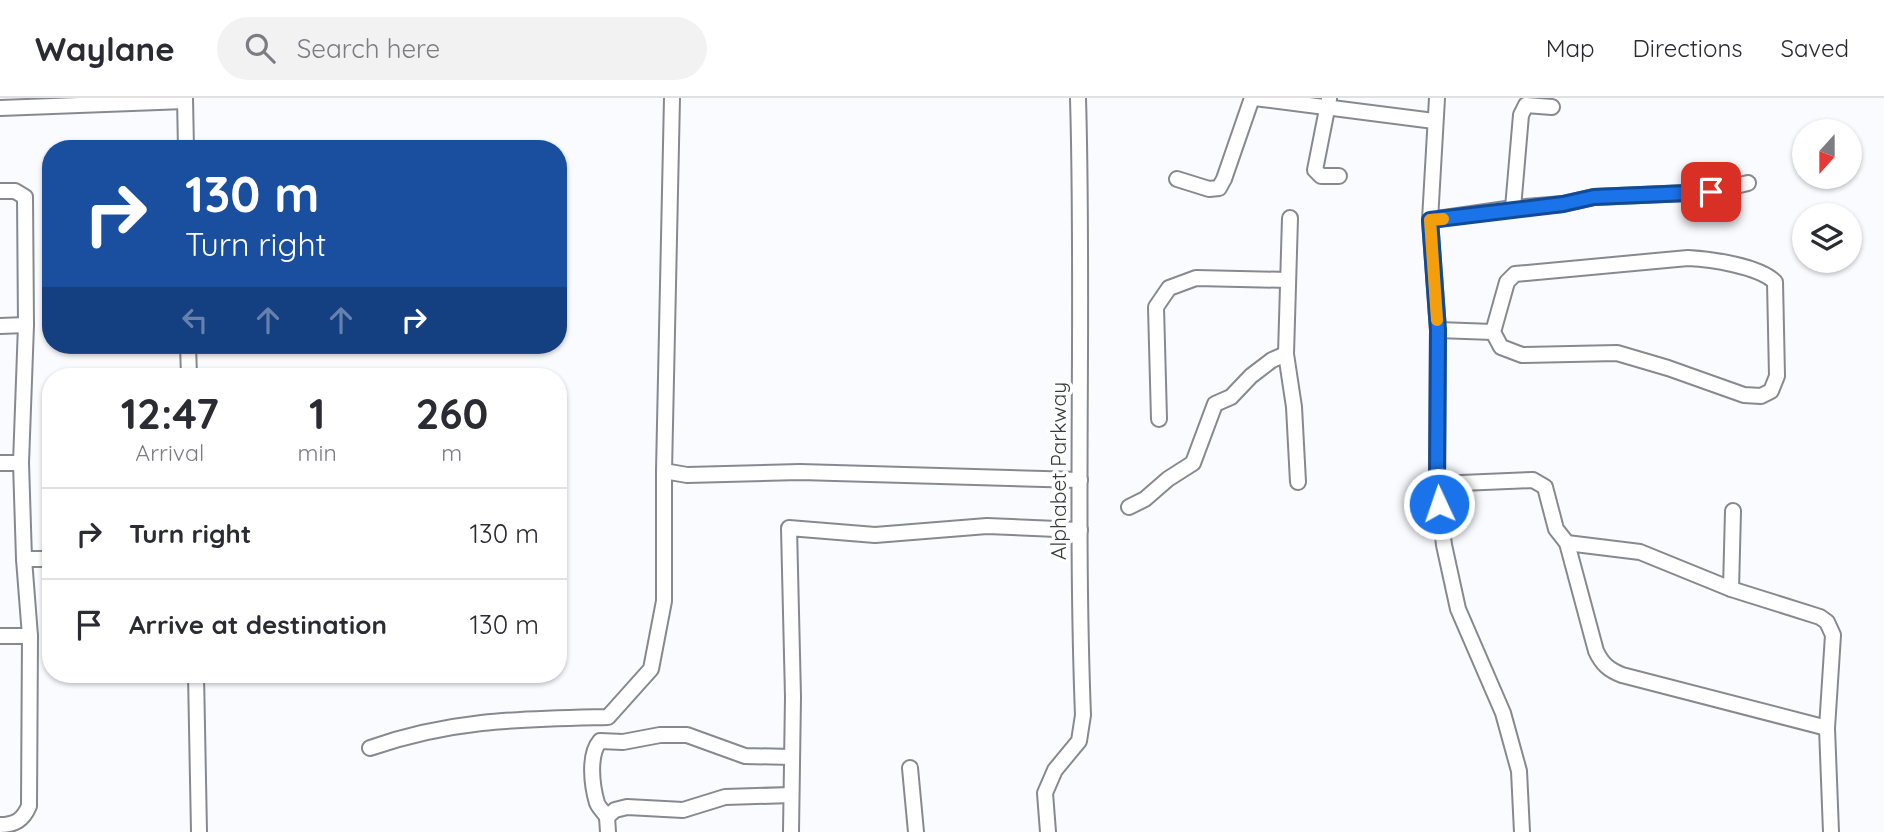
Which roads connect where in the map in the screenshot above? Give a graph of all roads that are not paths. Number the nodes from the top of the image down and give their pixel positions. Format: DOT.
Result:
graph roads {
  1 [pos="672,98"];
  2 [pos="1078,98"];
  3 [pos="1253,98"];
  4 [pos="1437,98"];
  5 [pos="185,100"];
  6 [pos="1328,103"];
  7 [pos="1552,107"];
  8 [pos="0,108"];
  9 [pos="1434,121"];
  10 [pos="186,140"];
  11 [pos="1339,176"];
  12 [pos="1177,179"];
  13 [pos="1748,183"];
  14 [pos="0,191"];
  15 [pos="1513,208"];
  16 [pos="1290,218"];
  17 [pos="1430,220"];
  18 [pos="1288,280"];
  19 [pos="26,325"];
  20 [pos="0,326"];
  21 [pos="1438,330"];
  22 [pos="1493,332"];
  23 [pos="1286,354"];
  24 [pos="1159,419"];
  25 [pos="0,463"];
  26 [pos="21,463"];
  27 [pos="664,471"];
  28 [pos="1080,480"];
  29 [pos="1297,482"];
  30 [pos="1437,484"];
  31 [pos="1129,507"];
  32 [pos="1733,511"];
  33 [pos="1080,530"];
  34 [pos="1567,542"];
  35 [pos="24,559"];
  36 [pos="42,559"];
  37 [pos="1731,589"];
  38 [pos="0,636"];
  39 [pos="30,636"];
  40 [pos="195,683"];
  41 [pos="1827,728"];
  42 [pos="370,748"];
  43 [pos="792,757"];
  44 [pos="910,768"];
  45 [pos="791,795"];
  46 [pos="607,817"];
  47 [pos="0,825"];
  48 [pos="199,832"];
  49 [pos="608,832"];
  50 [pos="791,832"];
  51 [pos="916,832"];
  52 [pos="1048,832"];
  53 [pos="1522,832"];
  54 [pos="1831,832"];
  1 -- 27 [label="street"];
  2 -- 28 [label="street, Alphabet Parkway"];
  3 -- 6 [label="street"];
  3 -- 12 [label="street"];
  4 -- 9 [label="street"];
  5 -- 8 [label="street"];
  5 -- 10 [label="street"];
  6 -- 9 [label="street"];
  6 -- 11 [label="street"];
  7 -- 15 [label="street"];
  9 -- 17 [label="street"];
  13 -- 15 [label="street"];
  14 -- 19 [label="street"];
  15 -- 17 [label="street"];
  16 -- 18 [label="street"];
  17 -- 21 [label="street"];
  18 -- 23 [label="street"];
  18 -- 24 [label="street"];
  19 -- 20 [label="street"];
  19 -- 26 [label="street"];
  21 -- 22 [label="street"];
  21 -- 30 [label="street"];
  22 -- 22 [label="street"];
  23 -- 29 [label="street"];
  23 -- 31 [label="street"];
  25 -- 26 [label="street"];
  26 -- 35 [label="street"];
  27 -- 28 [label="street"];
  27 -- 42 [label="street"];
  28 -- 33 [label="street, Alphabet Parkway"];
  30 -- 34 [label="street"];
  30 -- 53 [label="street"];
  32 -- 37 [label="street"];
  33 -- 43 [label="street"];
  33 -- 52 [label="street, Alphabet Parkway"];
  34 -- 37 [label="street"];
  34 -- 41 [label="street"];
  35 -- 36 [label="street"];
  35 -- 39 [label="street"];
  37 -- 41 [label="street"];
  38 -- 39 [label="street"];
  39 -- 47 [label="street"];
  40 -- 48 [label="street"];
  41 -- 54 [label="street"];
  43 -- 45 [label="street"];
  43 -- 46 [label="street"];
  44 -- 51 [label="street"];
  45 -- 46 [label="street"];
  45 -- 50 [label="street"];
  46 -- 49 [label="street"];
}
